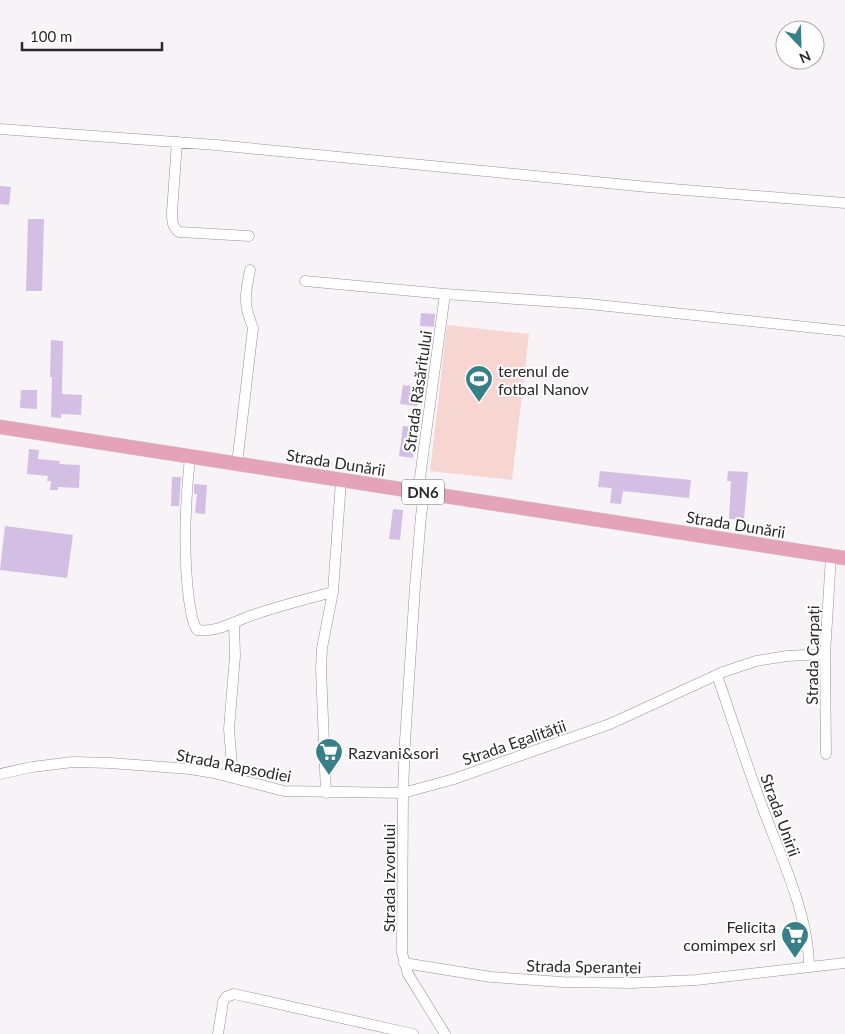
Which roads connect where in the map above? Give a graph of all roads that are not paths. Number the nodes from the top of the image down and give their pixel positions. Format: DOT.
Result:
graph roads {
  1 [pos="0,129"];
  2 [pos="177,142"];
  3 [pos="845,203"];
  4 [pos="249,236"];
  5 [pos="250,270"];
  6 [pos="305,281"];
  7 [pos="445,294"];
  8 [pos="845,331"];
  9 [pos="0,427"];
  10 [pos="190,457"];
  11 [pos="237,464"];
  12 [pos="342,481"];
  13 [pos="421,492"];
  14 [pos="838,557"];
  15 [pos="332,592"];
  16 [pos="234,624"];
  17 [pos="825,654"];
  18 [pos="716,676"];
  19 [pos="826,754"];
  20 [pos="0,774"];
  21 [pos="232,778"];
  22 [pos="326,793"];
  23 [pos="403,793"];
  24 [pos="404,963"];
  25 [pos="845,963"];
  26 [pos="809,968"];
  27 [pos="218,1034"];
  28 [pos="413,1034"];
  29 [pos="445,1034"];
  1 -- 2 [label="street"];
  2 -- 3 [label="street"];
  2 -- 4 [label="street"];
  5 -- 11 [label="street"];
  6 -- 7 [label="street"];
  7 -- 8 [label="street"];
  7 -- 13 [label="street, Strada Răsăritului"];
  9 -- 10 [label="main road, Strada Dunării / DN6"];
  10 -- 11 [label="main road, Strada Dunării / DN6"];
  10 -- 16 [label="street"];
  11 -- 12 [label="main road, Strada Dunării / DN6"];
  12 -- 13 [label="main road, Strada Dunării / DN6"];
  12 -- 15 [label="street"];
  13 -- 14 [label="main road, Strada Dunării / DN6"];
  13 -- 23 [label="street"];
  14 -- 17 [label="street, Strada Carpați"];
  15 -- 16 [label="street"];
  15 -- 22 [label="street"];
  16 -- 21 [label="street"];
  17 -- 18 [label="street, Strada Egalității"];
  17 -- 19 [label="street, Strada Carpați"];
  18 -- 23 [label="street, Strada Egalității"];
  18 -- 26 [label="street, Strada Unirii"];
  20 -- 21 [label="street, Strada Rapsodiei"];
  21 -- 22 [label="street, Strada Rapsodiei"];
  22 -- 23 [label="street, Strada Rapsodiei"];
  23 -- 24 [label="street, Strada Izvorului"];
  24 -- 26 [label="street, Strada Speranței"];
  24 -- 29 [label="street"];
  25 -- 26 [label="street, Strada Speranței"];
  27 -- 28 [label="street"];
}
